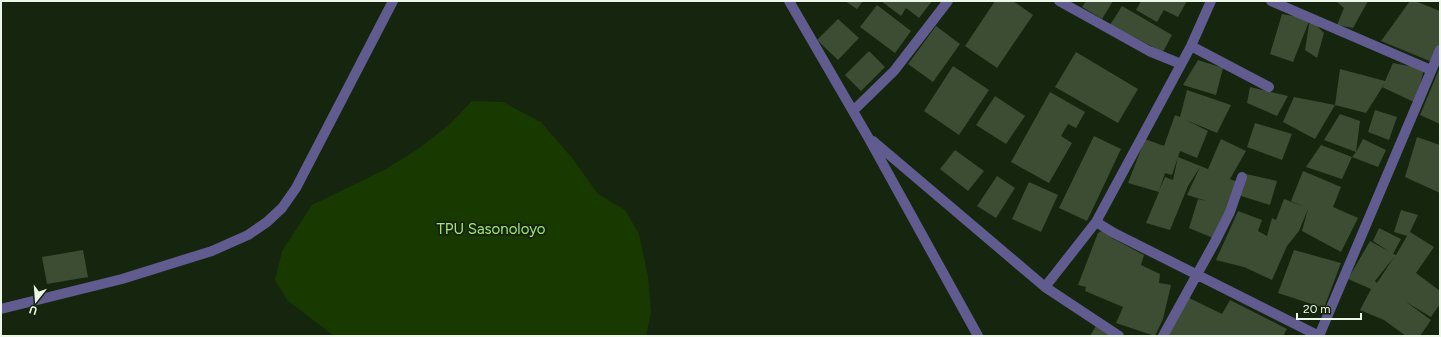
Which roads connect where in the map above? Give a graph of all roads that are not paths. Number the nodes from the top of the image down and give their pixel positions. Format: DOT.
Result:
graph roads {
  1 [pos="393,1"];
  2 [pos="789,1"];
  3 [pos="948,1"];
  4 [pos="1060,1"];
  5 [pos="1211,1"];
  6 [pos="1271,1"];
  7 [pos="1191,46"];
  8 [pos="1440,50"];
  9 [pos="1181,64"];
  10 [pos="1430,70"];
  11 [pos="1270,87"];
  12 [pos="853,111"];
  13 [pos="868,137"];
  14 [pos="1242,177"];
  15 [pos="1096,222"];
  16 [pos="1196,275"];
  17 [pos="1045,287"];
  18 [pos="1,309"];
  19 [pos="978,336"];
  20 [pos="1119,336"];
  21 [pos="1163,336"];
  22 [pos="1319,336"];
  1 -- 18 [label="street"];
  2 -- 12 [label="street"];
  3 -- 12 [label="street"];
  4 -- 9 [label="street"];
  5 -- 7 [label="street"];
  6 -- 10 [label="street"];
  7 -- 9 [label="street"];
  7 -- 11 [label="street"];
  8 -- 10 [label="street"];
  9 -- 15 [label="street"];
  10 -- 22 [label="street"];
  12 -- 13 [label="street"];
  13 -- 17 [label="street"];
  13 -- 19 [label="street"];
  14 -- 16 [label="street"];
  15 -- 16 [label="street"];
  15 -- 17 [label="street"];
  16 -- 21 [label="street"];
  16 -- 22 [label="street"];
  17 -- 20 [label="street"];
}
